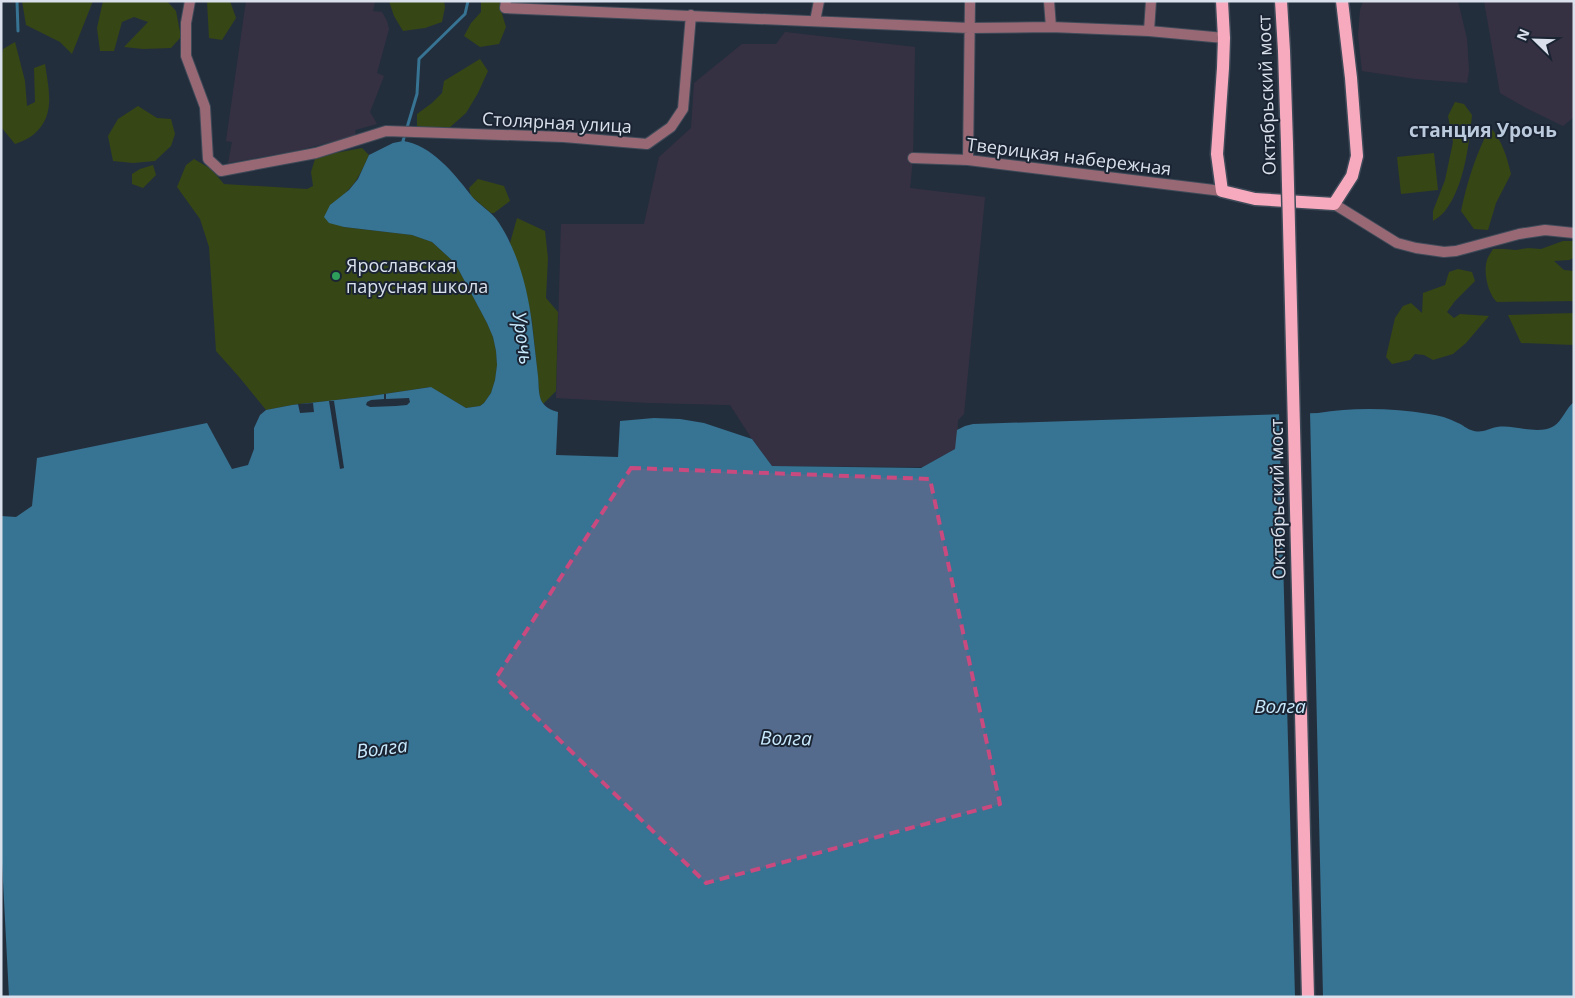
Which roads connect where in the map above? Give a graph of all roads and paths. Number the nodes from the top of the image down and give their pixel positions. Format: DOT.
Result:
graph roads {
  1 [pos="190,1"];
  2 [pos="819,1"];
  3 [pos="970,1"];
  4 [pos="1049,1"];
  5 [pos="1151,1"];
  6 [pos="1222,1"];
  7 [pos="1281,1"];
  8 [pos="1342,1"];
  9 [pos="505,5"];
  10 [pos="691,15"];
  11 [pos="815,21"];
  12 [pos="968,28"];
  13 [pos="1052,28"];
  14 [pos="1149,31"];
  15 [pos="1224,38"];
  16 [pos="913,158"];
  17 [pos="968,160"];
  18 [pos="1222,191"];
  19 [pos="1334,204"];
  20 [pos="1574,233"];
  21 [pos="1308,997"];
  1 -- 10 [label="street, Столярная улица"];
  2 -- 11 [label="street"];
  3 -- 12 [label="street"];
  4 -- 13 [label="street"];
  5 -- 14 [label="street"];
  6 -- 15 [label="main road"];
  7 -- 21 [label="main road, Октябрьский мост, bridge"];
  8 -- 19 [label="main road"];
  9 -- 10 [label="street"];
  10 -- 11 [label="street"];
  11 -- 12 [label="street"];
  12 -- 13 [label="street"];
  12 -- 17 [label="street"];
  13 -- 14 [label="street"];
  14 -- 15 [label="street"];
  15 -- 18 [label="main road"];
  16 -- 17 [label="street, Тверицкая набережная"];
  17 -- 18 [label="street, Тверицкая набережная"];
  18 -- 19 [label="main road"];
  19 -- 20 [label="street"];
}
